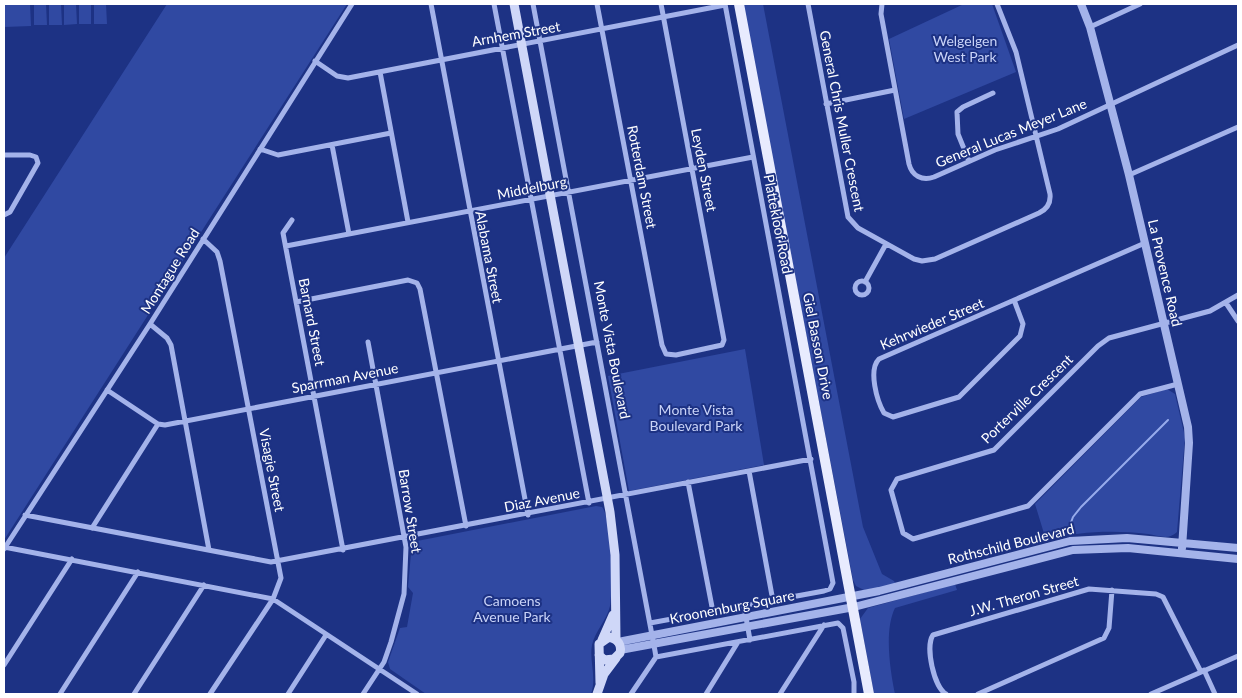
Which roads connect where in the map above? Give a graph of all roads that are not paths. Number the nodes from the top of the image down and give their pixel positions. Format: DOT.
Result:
graph roads {
  1 [pos="352,4"];
  2 [pos="431,4"];
  3 [pos="494,4"];
  4 [pos="514,4"];
  5 [pos="532,4"];
  6 [pos="597,4"];
  7 [pos="661,4"];
  8 [pos="725,4"];
  9 [pos="739,4"];
  10 [pos="808,4"];
  11 [pos="882,4"];
  12 [pos="998,4"];
  13 [pos="1081,4"];
  14 [pos="1140,4"];
  15 [pos="663,17"];
  16 [pos="1090,27"];
  17 [pos="602,29"];
  18 [pos="540,42"];
  19 [pos="522,45"];
  20 [pos="1238,45"];
  21 [pos="503,48"];
  22 [pos="441,59"];
  23 [pos="315,61"];
  24 [pos="380,72"];
  25 [pos="895,90"];
  26 [pos="994,93"];
  27 [pos="826,104"];
  28 [pos="1111,104"];
  29 [pos="1238,127"];
  30 [pos="390,133"];
  31 [pos="1036,137"];
  32 [pos="332,145"];
  33 [pos="260,149"];
  34 [pos="4,155"];
  35 [pos="753,157"];
  36 [pos="969,161"];
  37 [pos="692,169"];
  38 [pos="1129,175"];
  39 [pos="631,180"];
  40 [pos="568,192"];
  41 [pos="550,196"];
  42 [pos="532,199"];
  43 [pos="469,212"];
  44 [pos="4,215"];
  45 [pos="292,220"];
  46 [pos="408,222"];
  47 [pos="349,234"];
  48 [pos="203,239"];
  49 [pos="1144,243"];
  50 [pos="886,244"];
  51 [pos="286,246"];
  52 [pos="865,282"];
  53 [pos="1238,295"];
  54 [pos="1014,300"];
  55 [pos="296,302"];
  56 [pos="1226,303"];
  57 [pos="1238,321"];
  58 [pos="1163,322"];
  59 [pos="150,324"];
  60 [pos="368,342"];
  61 [pos="596,342"];
  62 [pos="579,346"];
  63 [pos="560,350"];
  64 [pos="666,354"];
  65 [pos="498,361"];
  66 [pos="437,373"];
  67 [pos="376,384"];
  68 [pos="1178,384"];
  69 [pos="107,390"];
  70 [pos="314,396"];
  71 [pos="248,408"];
  72 [pos="186,422"];
  73 [pos="158,424"];
  74 [pos="810,459"];
  75 [pos="749,471"];
  76 [pos="688,482"];
  77 [pos="626,495"];
  78 [pos="608,499"];
  79 [pos="589,503"];
  80 [pos="25,515"];
  81 [pos="528,515"];
  82 [pos="466,526"];
  83 [pos="92,528"];
  84 [pos="405,538"];
  85 [pos="1182,543"];
  86 [pos="4,548"];
  87 [pos="1238,548"];
  88 [pos="210,550"];
  89 [pos="343,550"];
  90 [pos="1181,553"];
  91 [pos="72,559"];
  92 [pos="1238,559"];
  93 [pos="278,562"];
  94 [pos="138,572"];
  95 [pos="204,585"];
  96 [pos="1112,590"];
  97 [pos="824,591"];
  98 [pos="273,599"];
  99 [pos="773,601"];
  100 [pos="853,602"];
  101 [pos="615,603"];
  102 [pos="744,606"];
  103 [pos="712,612"];
  104 [pos="746,617"];
  105 [pos="650,623"];
  106 [pos="824,625"];
  107 [pos="748,628"];
  108 [pos="326,635"];
  109 [pos="652,635"];
  110 [pos="602,640"];
  111 [pos="750,640"];
  112 [pos="738,642"];
  113 [pos="654,645"];
  114 [pos="618,648"];
  115 [pos="599,655"];
  116 [pos="1238,656"];
  117 [pos="656,657"];
  118 [pos="4,665"];
  119 [pos="379,670"];
  120 [pos="1203,671"];
  121 [pos="600,683"];
  122 [pos="60,694"];
  123 [pos="134,694"];
  124 [pos="210,694"];
  125 [pos="288,694"];
  126 [pos="363,694"];
  127 [pos="417,694"];
  128 [pos="597,694"];
  129 [pos="631,694"];
  130 [pos="706,694"];
  131 [pos="780,694"];
  132 [pos="854,694"];
  133 [pos="869,694"];
  134 [pos="946,694"];
  135 [pos="978,694"];
  136 [pos="1151,694"];
  137 [pos="1215,694"];
  1 -- 23 [label="street, Montague Road"];
  2 -- 22 [label="street, Alabama Street"];
  3 -- 21 [label="street"];
  4 -- 19 [label="main road"];
  5 -- 18 [label="street, Monte Vista Boulevard"];
  6 -- 17 [label="street, Rotterdam Street"];
  7 -- 15 [label="street, Leyden Street"];
  8 -- 15 [label="street, Arnhem Street"];
  8 -- 35 [label="street, Plattekloof Road"];
  9 -- 100 [label="main road, Giel Basson Drive"];
  10 -- 27 [label="street, General Chris Muller Crescent"];
  11 -- 25 [label="street, General Lucas Meyer Lane"];
  12 -- 31 [label="street, General Chris Muller Crescent"];
  13 -- 16 [label="street, La Provence Road"];
  14 -- 16 [label="street"];
  15 -- 17 [label="street, Arnhem Street"];
  15 -- 37 [label="street, Leyden Street"];
  16 -- 28 [label="street, La Provence Road"];
  17 -- 18 [label="street, Arnhem Street"];
  17 -- 39 [label="street, Rotterdam Street"];
  18 -- 19 [label="street, Arnhem Street"];
  18 -- 40 [label="street, Monte Vista Boulevard"];
  19 -- 21 [label="street, Arnhem Street"];
  19 -- 41 [label="main road"];
  20 -- 28 [label="street, General Lucas Meyer Lane"];
  21 -- 22 [label="street, Arnhem Street"];
  21 -- 42 [label="street"];
  22 -- 24 [label="street, Arnhem Street"];
  22 -- 43 [label="street, Alabama Street"];
  23 -- 24 [label="street, Arnhem Street"];
  23 -- 33 [label="street, Montague Road"];
  24 -- 30 [label="street"];
  25 -- 27 [label="street"];
  25 -- 36 [label="street, General Lucas Meyer Lane"];
  26 -- 36 [label="street"];
  27 -- 50 [label="street, General Chris Muller Crescent"];
  28 -- 31 [label="street, General Lucas Meyer Lane"];
  28 -- 38 [label="street, La Provence Road"];
  29 -- 38 [label="street"];
  30 -- 32 [label="street"];
  30 -- 46 [label="street"];
  31 -- 36 [label="street, General Lucas Meyer Lane"];
  31 -- 50 [label="street, General Chris Muller Crescent"];
  32 -- 33 [label="street"];
  32 -- 47 [label="street"];
  33 -- 48 [label="street, Montague Road"];
  34 -- 44 [label="street"];
  35 -- 37 [label="street, Middelburg"];
  35 -- 74 [label="street, Plattekloof Road"];
  37 -- 39 [label="street, Middelburg"];
  37 -- 64 [label="street, Leyden Street"];
  38 -- 49 [label="street, La Provence Road"];
  39 -- 40 [label="street, Middelburg"];
  39 -- 64 [label="street, Rotterdam Street"];
  40 -- 41 [label="street, Middelburg"];
  40 -- 61 [label="street, Monte Vista Boulevard"];
  41 -- 42 [label="street, Middelburg"];
  41 -- 62 [label="main road"];
  42 -- 43 [label="street, Middelburg"];
  42 -- 63 [label="street"];
  43 -- 46 [label="street, Middelburg"];
  43 -- 65 [label="street, Alabama Street"];
  45 -- 51 [label="street, Barnard Street"];
  46 -- 47 [label="street, Middelburg"];
  47 -- 51 [label="street, Middelburg"];
  48 -- 59 [label="street, Montague Road"];
  48 -- 71 [label="street, Visagie Street"];
  49 -- 54 [label="street, Kehrwieder Street"];
  49 -- 58 [label="street, La Provence Road"];
  50 -- 52 [label="street"];
  51 -- 55 [label="street, Barnard Street"];
  53 -- 56 [label="street, Porterville Crescent"];
  54 -- 54 [label="street, Kehrwieder Street"];
  55 -- 66 [label="street"];
  55 -- 70 [label="street, Barnard Street"];
  56 -- 57 [label="street"];
  56 -- 58 [label="street, Porterville Crescent"];
  58 -- 68 [label="street, La Provence Road"];
  58 -- 68 [label="street, Porterville Crescent"];
  59 -- 69 [label="street, Montague Road"];
  59 -- 72 [label="street"];
  60 -- 67 [label="street, Barrow Street"];
  61 -- 62 [label="street, Sparrman Avenue"];
  61 -- 77 [label="street, Monte Vista Boulevard"];
  62 -- 63 [label="street, Sparrman Avenue"];
  62 -- 78 [label="main road"];
  63 -- 65 [label="street, Sparrman Avenue"];
  63 -- 79 [label="street"];
  65 -- 66 [label="street, Sparrman Avenue"];
  65 -- 81 [label="street, Alabama Street"];
  66 -- 67 [label="street, Sparrman Avenue"];
  66 -- 82 [label="street"];
  67 -- 70 [label="street, Sparrman Avenue"];
  67 -- 84 [label="street, Barrow Street"];
  68 -- 85 [label="street, La Provence Road"];
  69 -- 73 [label="street"];
  69 -- 80 [label="street, Montague Road"];
  70 -- 71 [label="street, Sparrman Avenue"];
  70 -- 89 [label="street, Barnard Street"];
  71 -- 72 [label="street, Sparrman Avenue"];
  71 -- 93 [label="street, Visagie Street"];
  72 -- 73 [label="street, Sparrman Avenue"];
  72 -- 88 [label="street"];
  73 -- 83 [label="street"];
  74 -- 75 [label="street, Diaz Avenue"];
  74 -- 97 [label="street, Plattekloof Road"];
  75 -- 76 [label="street, Diaz Avenue"];
  75 -- 99 [label="street"];
  76 -- 77 [label="street, Diaz Avenue"];
  76 -- 103 [label="street"];
  77 -- 78 [label="street, Diaz Avenue"];
  77 -- 105 [label="street, Monte Vista Boulevard"];
  78 -- 79 [label="street, Diaz Avenue"];
  78 -- 101 [label="main road"];
  79 -- 81 [label="street, Diaz Avenue"];
  80 -- 83 [label="street, Diaz Avenue"];
  80 -- 86 [label="street, Montague Road"];
  81 -- 82 [label="street, Diaz Avenue"];
  82 -- 84 [label="street, Diaz Avenue"];
  83 -- 88 [label="street, Diaz Avenue"];
  84 -- 89 [label="street, Diaz Avenue"];
  84 -- 119 [label="street, Barrow Street"];
  85 -- 87 [label="street, Rothschild Boulevard"];
  85 -- 90 [label="street, La Provence Road"];
  85 -- 100 [label="street, Rothschild Boulevard"];
  86 -- 91 [label="street"];
  88 -- 93 [label="street, Diaz Avenue"];
  89 -- 93 [label="street, Diaz Avenue"];
  90 -- 92 [label="street, Rothschild Boulevard"];
  90 -- 100 [label="street, Rothschild Boulevard"];
  91 -- 94 [label="street"];
  91 -- 118 [label="street"];
  93 -- 98 [label="street, Visagie Street"];
  94 -- 95 [label="street"];
  94 -- 122 [label="street"];
  95 -- 98 [label="street"];
  95 -- 123 [label="street"];
  96 -- 120 [label="street, J.W. Theron Street"];
  96 -- 134 [label="street, J.W. Theron Street"];
  96 -- 135 [label="street"];
  97 -- 99 [label="street, Kroonenburg Square"];
  98 -- 108 [label="street"];
  98 -- 124 [label="street, Visagie Street"];
  99 -- 102 [label="street, Kroonenburg Square"];
  100 -- 104 [label="street, Kroonenburg Square"];
  100 -- 107 [label="street, Kroonenburg Square"];
  100 -- 133 [label="main road, Giel Basson Drive"];
  101 -- 110 [label="main road"];
  101 -- 114 [label="main road"];
  102 -- 103 [label="street, Kroonenburg Square"];
  102 -- 104 [label="street"];
  103 -- 105 [label="street, Kroonenburg Square"];
  104 -- 107 [label="street"];
  104 -- 109 [label="street, Kroonenburg Square"];
  105 -- 109 [label="street, Monte Vista Boulevard"];
  106 -- 111 [label="street"];
  106 -- 131 [label="street"];
  106 -- 132 [label="street"];
  107 -- 111 [label="street"];
  107 -- 113 [label="street, Kroonenburg Square"];
  108 -- 119 [label="street"];
  108 -- 125 [label="street"];
  109 -- 113 [label="street, Monte Vista Boulevard"];
  109 -- 114 [label="street, Kroonenburg Square"];
  110 -- 114 [label="main road"];
  110 -- 115 [label="main road"];
  111 -- 112 [label="street"];
  112 -- 117 [label="street"];
  112 -- 130 [label="street"];
  113 -- 114 [label="street, Kroonenburg Square"];
  113 -- 117 [label="street, Monte Vista Boulevard"];
  114 -- 115 [label="main road"];
  114 -- 121 [label="main road"];
  115 -- 121 [label="main road"];
  116 -- 120 [label="street"];
  117 -- 129 [label="street"];
  119 -- 126 [label="street, Barrow Street"];
  119 -- 127 [label="street"];
  120 -- 136 [label="street"];
  120 -- 137 [label="street"];
  121 -- 128 [label="main road"];
}
